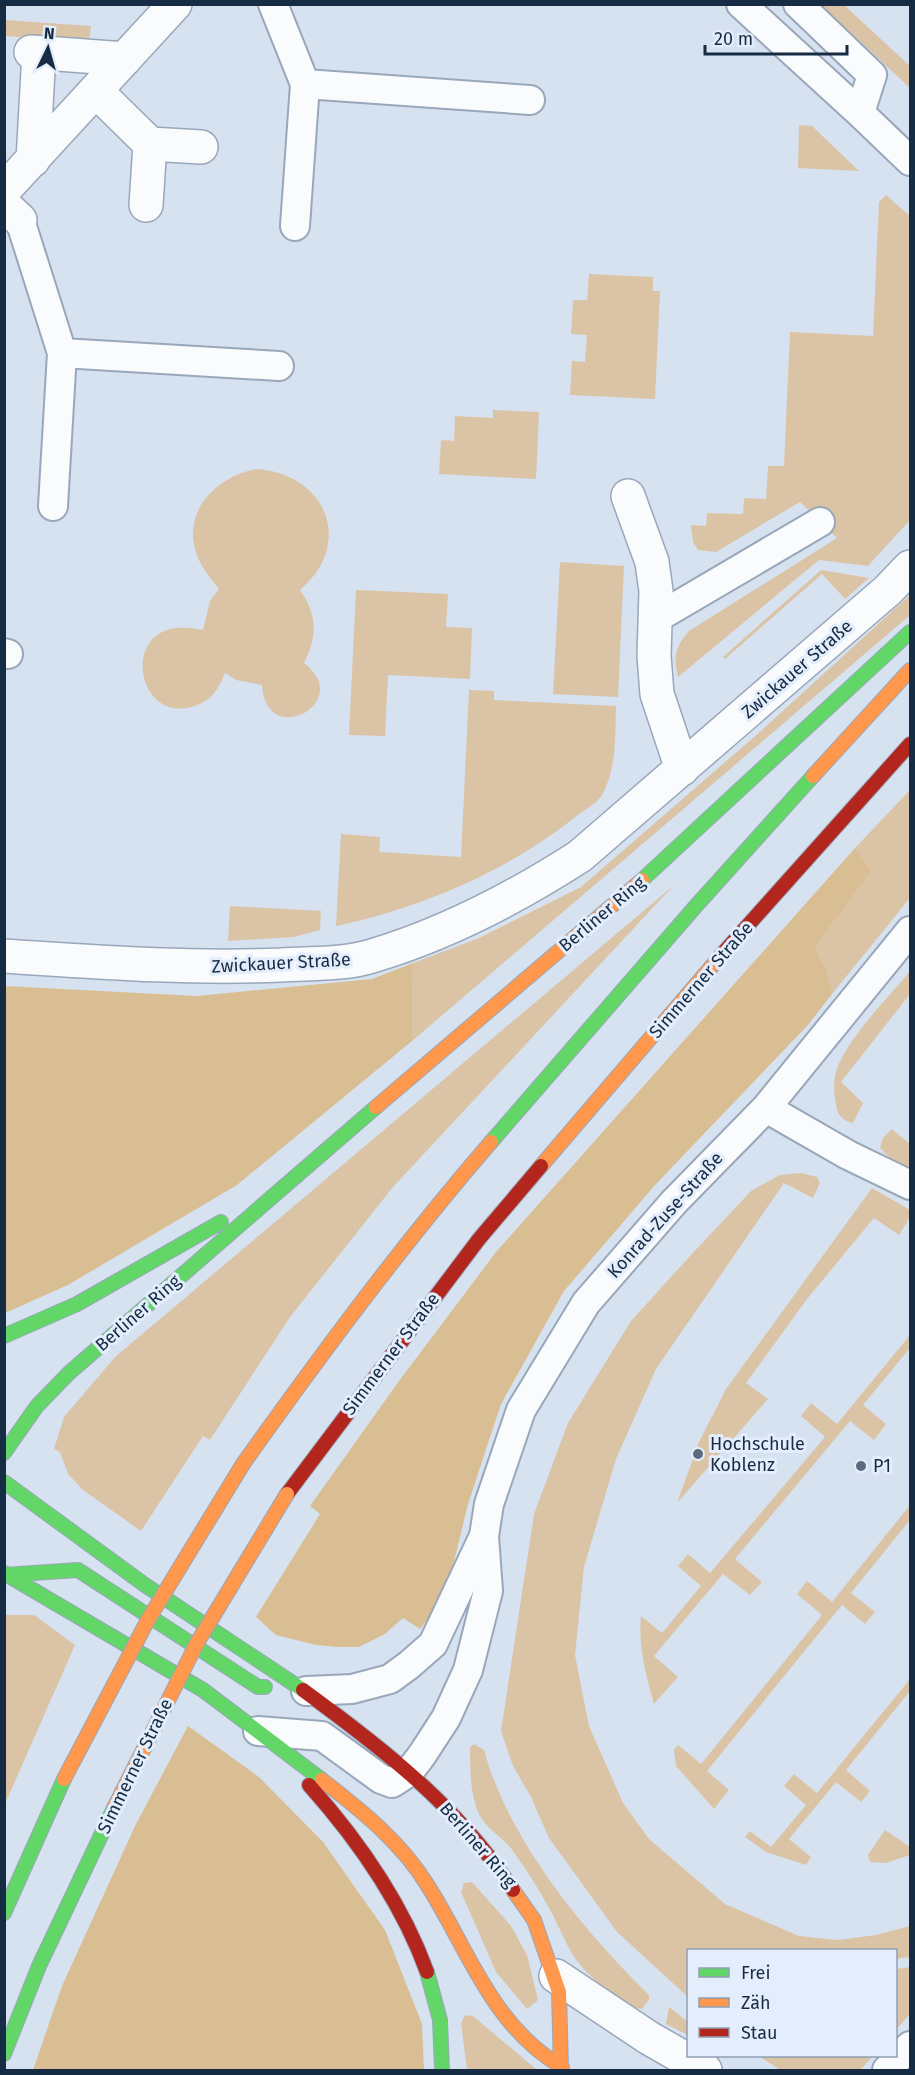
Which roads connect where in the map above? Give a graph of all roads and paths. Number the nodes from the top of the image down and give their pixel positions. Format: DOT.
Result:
graph roads {
  1 [pos="273,4"];
  2 [pos="741,4"];
  3 [pos="798,4"];
  4 [pos="174,5"];
  5 [pos="105,53"];
  6 [pos="304,84"];
  7 [pos="96,91"];
  8 [pos="530,100"];
  9 [pos="860,113"];
  10 [pos="150,144"];
  11 [pos="201,147"];
  12 [pos="33,160"];
  13 [pos="910,161"];
  14 [pos="4,190"];
  15 [pos="146,205"];
  16 [pos="12,212"];
  17 [pos="295,226"];
  18 [pos="62,353"];
  19 [pos="279,366"];
  20 [pos="628,496"];
  21 [pos="53,506"];
  22 [pos="820,522"];
  23 [pos="910,567"];
  24 [pos="655,619"];
  25 [pos="910,632"];
  26 [pos="910,670"];
  27 [pos="910,744"];
  28 [pos="682,769"];
  29 [pos="910,931"];
  30 [pos="4,956"];
  31 [pos="766,1108"];
  32 [pos="285,1185"];
  33 [pos="910,1185"];
  34 [pos="4,1336"];
  35 [pos="4,1453"];
  36 [pos="4,1482"];
  37 [pos="484,1536"];
  38 [pos="7,1554"];
  39 [pos="5,1574"];
  40 [pos="300,1688"];
  41 [pos="258,1731"];
  42 [pos="410,1772"];
  43 [pos="4,1913"];
  44 [pos="556,1976"];
  45 [pos="910,2046"];
  46 [pos="4,2054"];
  47 [pos="568,2069"];
  48 [pos="442,2070"];
  49 [pos="705,2070"];
  50 [pos="887,2070"];
  1 -- 6 [label="lane"];
  2 -- 9 [label="lane"];
  3 -- 9 [label="lane"];
  4 -- 5 [label="street"];
  5 -- 7 [label="street"];
  5 -- 12 [label="street"];
  6 -- 8 [label="lane"];
  6 -- 17 [label="lane"];
  7 -- 10 [label="street"];
  7 -- 12 [label="street"];
  9 -- 13 [label="lane"];
  10 -- 11 [label="street"];
  10 -- 15 [label="street"];
  12 -- 14 [label="street"];
  16 -- 18 [label="lane"];
  18 -- 19 [label="lane"];
  18 -- 21 [label="lane"];
  20 -- 24 [label="street"];
  22 -- 24 [label="lane"];
  23 -- 28 [label="street, Zwickauer Straße"];
  24 -- 28 [label="street"];
  25 -- 32 [label="street, Berliner Ring"];
  26 -- 43 [label="street, bridge"];
  27 -- 46 [label="street, Simmerner Straße, bridge"];
  28 -- 30 [label="street, Zwickauer Straße"];
  29 -- 31 [label="lane, Konrad-Zuse-Straße"];
  31 -- 33 [label="lane"];
  31 -- 37 [label="lane, Konrad-Zuse-Straße"];
  32 -- 34 [label="street, Berliner Ring"];
  32 -- 35 [label="street, Berliner Ring"];
  36 -- 40 [label="street, Berliner Ring"];
  37 -- 40 [label="lane, Konrad-Zuse-Straße"];
  37 -- 42 [label="lane, Konrad-Zuse-Straße"];
  38 -- 39 [label="street"];
  39 -- 40 [label="street"];
  39 -- 41 [label="street, Berliner Ring"];
  40 -- 42 [label="street, Berliner Ring"];
  41 -- 42 [label="lane"];
  41 -- 47 [label="street, Berliner Ring"];
  41 -- 48 [label="street, Berliner Ring"];
  42 -- 44 [label="street, Berliner Ring"];
  44 -- 47 [label="street, Berliner Ring"];
  44 -- 49 [label="street"];
  45 -- 50 [label="lane"];
}
